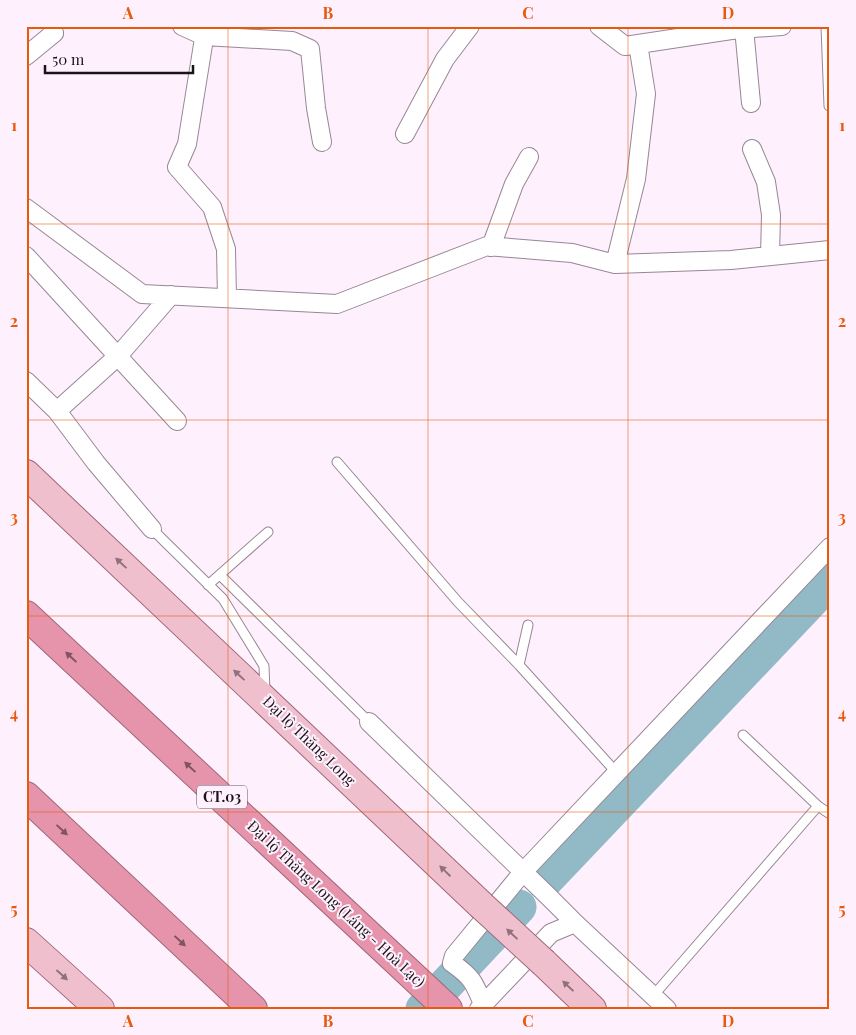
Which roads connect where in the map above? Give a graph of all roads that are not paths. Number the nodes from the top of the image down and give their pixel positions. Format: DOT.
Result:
graph roads {
  1 [pos="52,26"];
  2 [pos="182,26"];
  3 [pos="470,26"];
  4 [pos="599,26"];
  5 [pos="782,26"];
  6 [pos="826,26"];
  7 [pos="740,28"];
  8 [pos="205,31"];
  9 [pos="638,44"];
  10 [pos="26,56"];
  11 [pos="752,103"];
  12 [pos="829,106"];
  13 [pos="405,134"];
  14 [pos="322,142"];
  15 [pos="752,149"];
  16 [pos="529,157"];
  17 [pos="28,213"];
  18 [pos="491,247"];
  19 [pos="830,250"];
  20 [pos="26,256"];
  21 [pos="770,256"];
  22 [pos="615,264"];
  23 [pos="171,295"];
  24 [pos="227,298"];
  25 [pos="118,356"];
  26 [pos="26,381"];
  27 [pos="57,411"];
  28 [pos="177,421"];
  29 [pos="337,462"];
  30 [pos="26,474"];
  31 [pos="152,529"];
  32 [pos="268,532"];
  33 [pos="830,547"];
  34 [pos="220,575"];
  35 [pos="208,585"];
  36 [pos="26,615"];
  37 [pos="528,625"];
  38 [pos="519,665"];
  39 [pos="265,700"];
  40 [pos="369,722"];
  41 [pos="743,735"];
  42 [pos="616,772"];
  43 [pos="26,796"];
  44 [pos="818,806"];
  45 [pos="830,814"];
  46 [pos="523,872"];
  47 [pos="575,923"];
  48 [pos="26,942"];
  49 [pos="653,996"];
  50 [pos="481,1006"];
  51 [pos="100,1009"];
  52 [pos="252,1009"];
  53 [pos="448,1009"];
  54 [pos="592,1009"];
  55 [pos="667,1009"];
  1 -- 10 [label="street"];
  2 -- 8 [label="street"];
  3 -- 13 [label="street"];
  4 -- 9 [label="street"];
  5 -- 7 [label="street"];
  6 -- 12 [label="lane"];
  7 -- 9 [label="street"];
  7 -- 11 [label="street"];
  8 -- 14 [label="street"];
  8 -- 24 [label="street"];
  9 -- 22 [label="street"];
  15 -- 21 [label="street"];
  16 -- 18 [label="street"];
  17 -- 23 [label="street"];
  18 -- 22 [label="street"];
  18 -- 24 [label="street"];
  19 -- 21 [label="street"];
  20 -- 25 [label="street"];
  21 -- 22 [label="street"];
  23 -- 24 [label="street"];
  23 -- 25 [label="street"];
  25 -- 27 [label="street"];
  25 -- 28 [label="street"];
  26 -- 27 [label="street"];
  27 -- 31 [label="street"];
  29 -- 38 [label="lane"];
  39 -- 30 [label="main road, Đại lộ Thăng Long, one-way"];
  31 -- 35 [label="lane"];
  32 -- 34 [label="lane"];
  33 -- 42 [label="street"];
  34 -- 35 [label="lane"];
  34 -- 40 [label="lane"];
  35 -- 39 [label="lane"];
  53 -- 36 [label="highway, Đại lộ Thăng Long (Láng - Hoà Lạc) / CT.03, one-way"];
  37 -- 38 [label="lane"];
  38 -- 42 [label="lane"];
  54 -- 39 [label="main road, Đại lộ Thăng Long, one-way, bridge"];
  40 -- 46 [label="street"];
  41 -- 44 [label="lane"];
  42 -- 46 [label="street"];
  43 -- 52 [label="highway, one-way"];
  44 -- 45 [label="lane"];
  44 -- 49 [label="lane"];
  46 -- 47 [label="street"];
  46 -- 50 [label="street"];
  47 -- 49 [label="street"];
  47 -- 50 [label="street"];
  48 -- 51 [label="main road, one-way"];
  49 -- 55 [label="street"];
}
